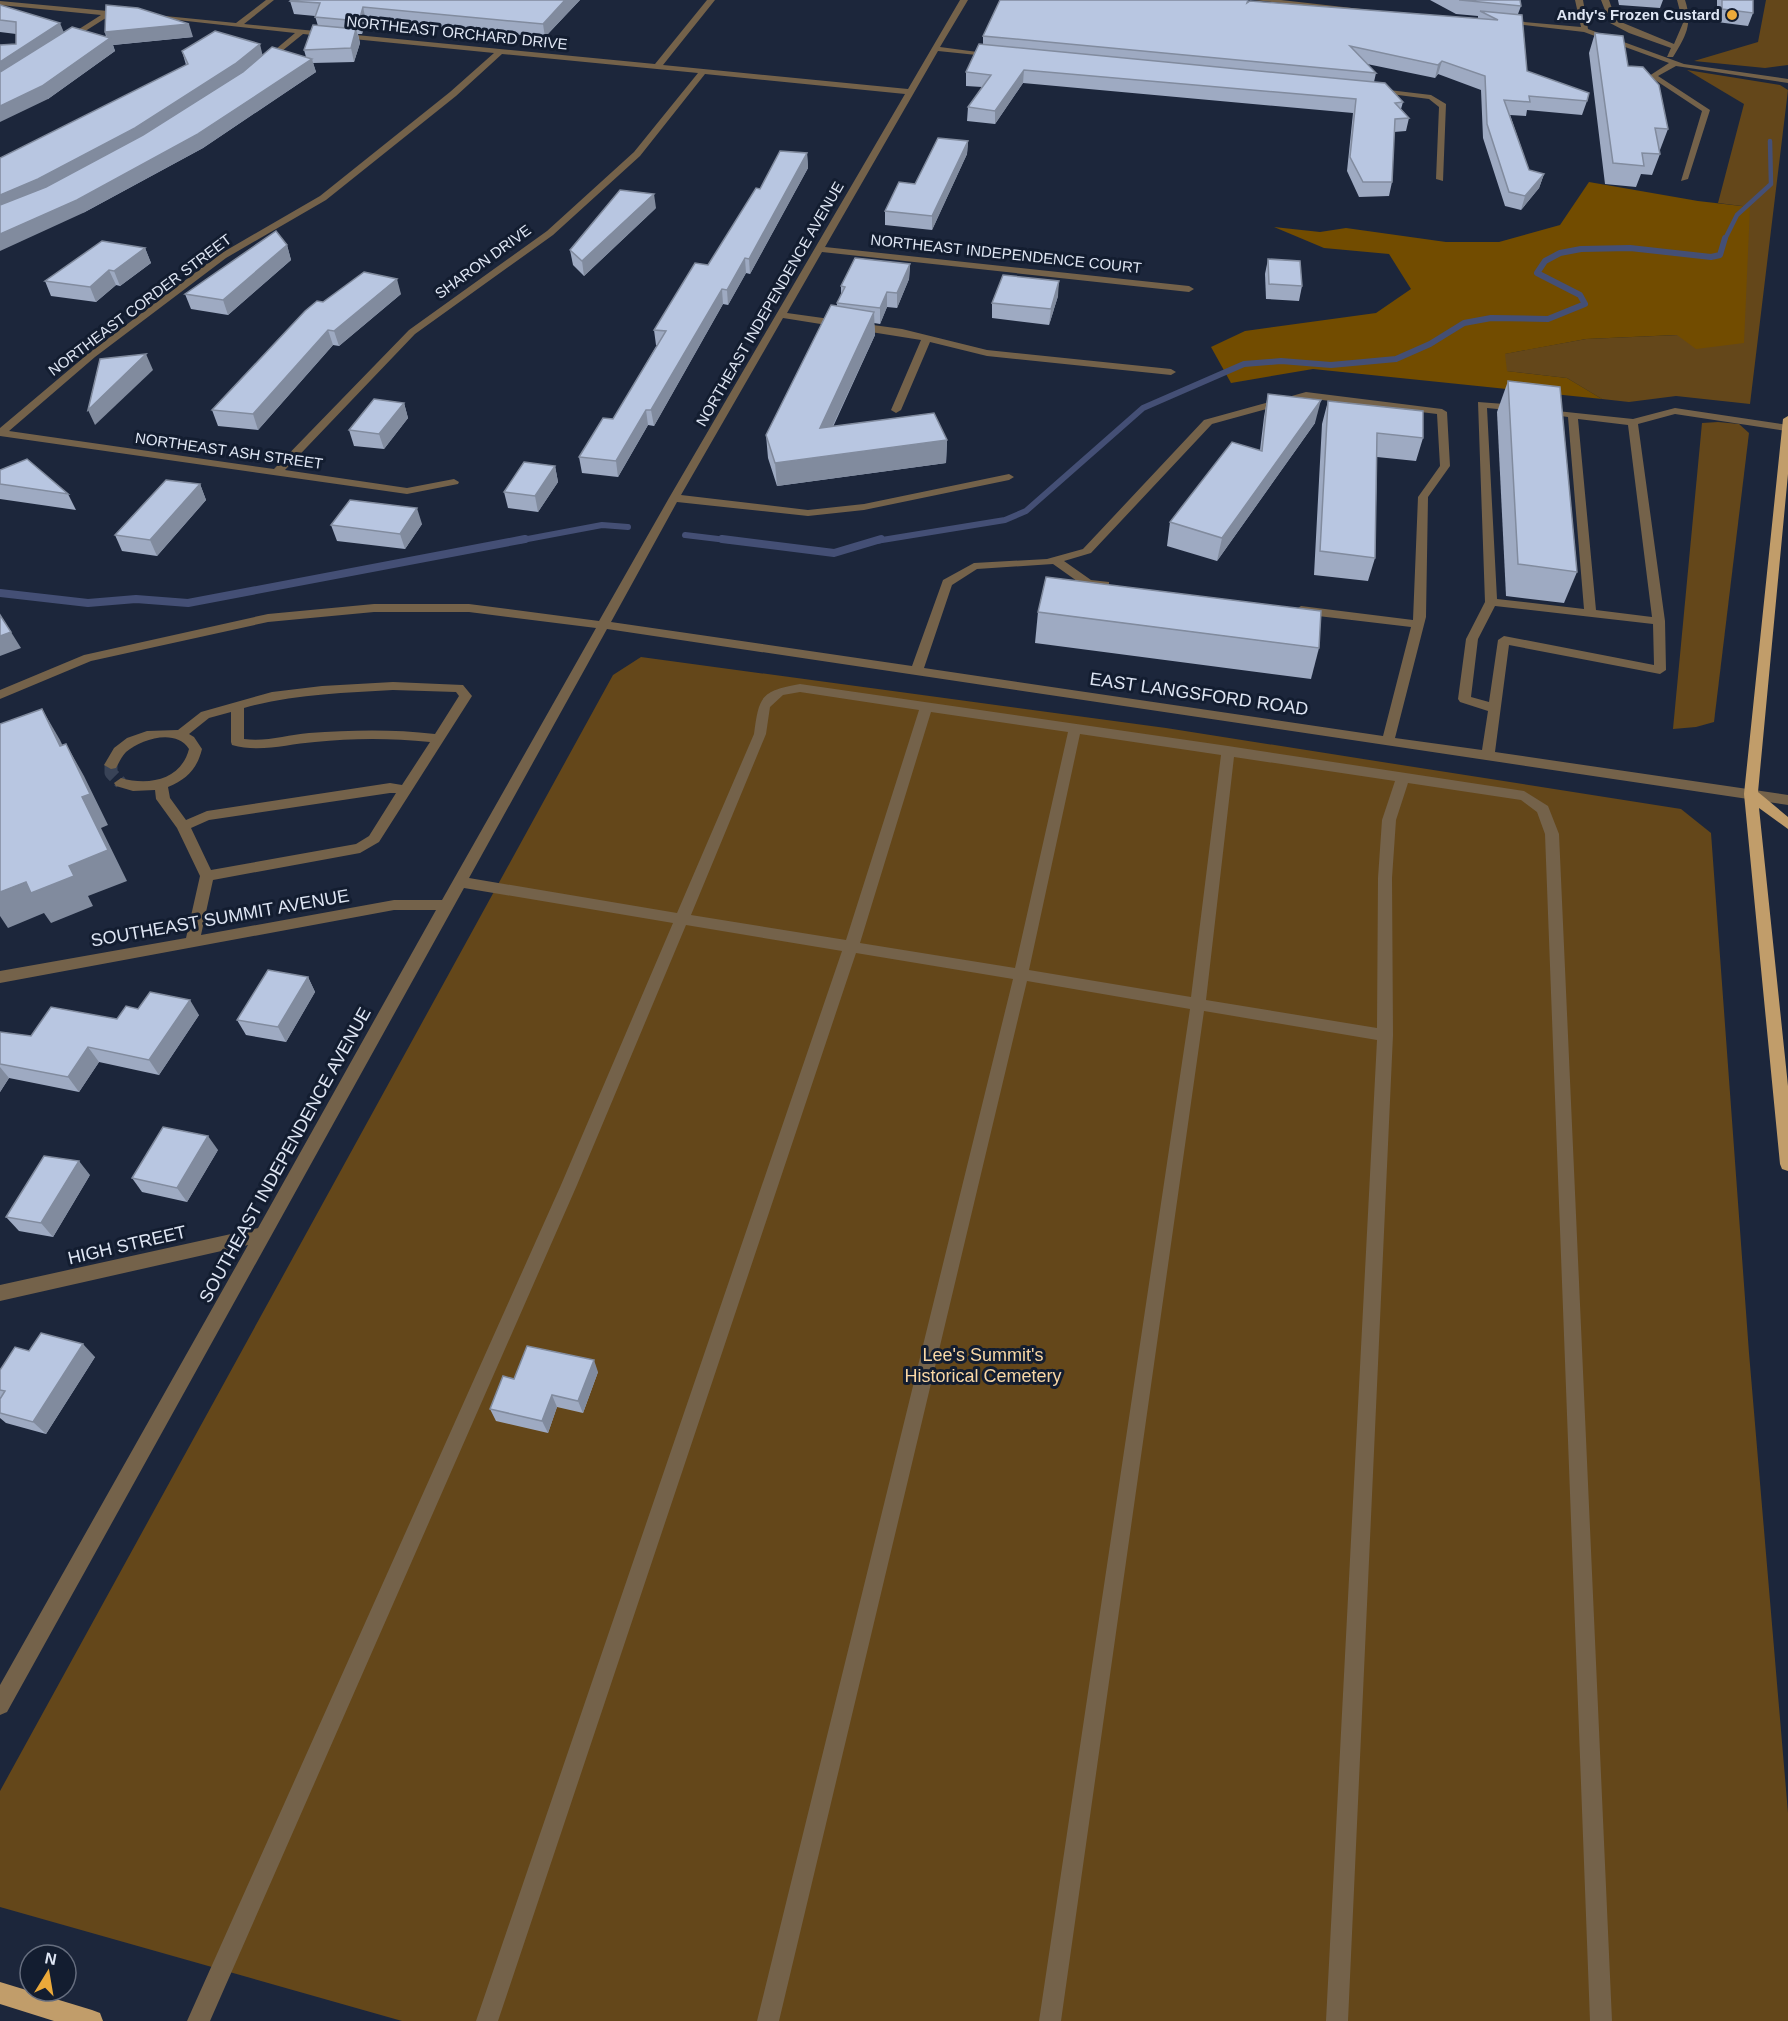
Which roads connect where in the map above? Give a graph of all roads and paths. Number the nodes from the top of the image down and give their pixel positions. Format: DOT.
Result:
graph roads {
  1 [pos="4,0"];
  2 [pos="270,0"];
  3 [pos="711,0"];
  4 [pos="964,0"];
  5 [pos="1258,0"];
  6 [pos="1376,0"];
  7 [pos="1579,0"];
  8 [pos="1605,0"];
  9 [pos="1681,0"];
  10 [pos="0,3"];
  11 [pos="1375,11"];
  12 [pos="1387,12"];
  13 [pos="108,13"];
  14 [pos="132,15"];
  15 [pos="144,16"];
  16 [pos="1492,21"];
  17 [pos="237,25"];
  18 [pos="1585,30"];
  19 [pos="302,32"];
  20 [pos="59,46"];
  21 [pos="1675,47"];
  22 [pos="936,49"];
  23 [pos="500,51"];
  24 [pos="1006,56"];
  25 [pos="1671,61"];
  26 [pos="658,66"];
  27 [pos="260,67"];
  28 [pos="704,70"];
  29 [pos="1788,81"];
  30 [pos="1371,90"];
  31 [pos="911,92"];
  32 [pos="1684,178"];
  33 [pos="1440,179"];
  34 [pos="820,249"];
  35 [pos="1189,289"];
  36 [pos="781,315"];
  37 [pos="926,339"];
  38 [pos="1171,372"];
  39 [pos="896,410"];
  40 [pos="1573,415"];
  41 [pos="1633,422"];
  42 [pos="1788,424"];
  43 [pos="0,433"];
  44 [pos="274,474"];
  45 [pos="1009,477"];
  46 [pos="454,482"];
  47 [pos="674,498"];
  48 [pos="1055,560"];
  49 [pos="1124,588"];
  50 [pos="1491,602"];
  51 [pos="1289,608"];
  52 [pos="1590,613"];
  53 [pos="1659,621"];
  54 [pos="1419,624"];
  55 [pos="605,625"];
  56 [pos="917,671"];
  57 [pos="0,695"];
  58 [pos="237,704"];
  59 [pos="927,706"];
  60 [pos="1493,708"];
  61 [pos="1075,728"];
  62 [pos="180,735"];
  63 [pos="438,739"];
  64 [pos="1388,740"];
  65 [pos="1228,750"];
  66 [pos="1488,754"];
  67 [pos="111,765"];
  68 [pos="1403,777"];
  69 [pos="121,783"];
  70 [pos="161,784"];
  71 [pos="405,790"];
  72 [pos="1751,794"];
  73 [pos="1788,800"];
  74 [pos="1788,824"];
  75 [pos="183,826"];
  76 [pos="207,876"];
  77 [pos="460,882"];
  78 [pos="448,905"];
  79 [pos="680,919"];
  80 [pos="192,944"];
  81 [pos="851,947"];
  82 [pos="1021,975"];
  83 [pos="0,977"];
  84 [pos="1198,1004"];
  85 [pos="1385,1035"];
  86 [pos="1788,1164"];
  87 [pos="262,1234"];
  88 [pos="0,1293"];
  89 [pos="0,1705"];
  90 [pos="0,1993"];
  91 [pos="92,2021"];
  92 [pos="198,2021"];
  93 [pos="487,2021"];
  94 [pos="768,2021"];
  95 [pos="1050,2021"];
  96 [pos="1337,2021"];
  97 [pos="1601,2021"];
  1 -- 10 [label="street"];
  2 -- 17 [label="street"];
  3 -- 26 [label="street"];
  4 -- 22 [label="street, NORTHEAST INDEPENDENCE AVENUE"];
  5 -- 11 [label="street"];
  6 -- 11 [label="street"];
  7 -- 18 [label="street"];
  8 -- 21 [label="street"];
  9 -- 21 [label="street"];
  10 -- 13 [label="street"];
  11 -- 12 [label="street"];
  13 -- 14 [label="street"];
  13 -- 20 [label="street"];
  15 -- 17 [label="street, NORTHEAST ORCHARD DRIVE"];
  16 -- 18 [label="street"];
  17 -- 19 [label="street, NORTHEAST ORCHARD DRIVE"];
  18 -- 25 [label="street"];
  19 -- 23 [label="street, NORTHEAST ORCHARD DRIVE"];
  19 -- 27 [label="street"];
  21 -- 25 [label="street"];
  22 -- 24 [label="street"];
  22 -- 31 [label="street, NORTHEAST INDEPENDENCE AVENUE"];
  23 -- 26 [label="street, NORTHEAST ORCHARD DRIVE"];
  23 -- 43 [label="street, NORTHEAST CORDER STREET"];
  25 -- 29 [label="street"];
  25 -- 32 [label="street"];
  26 -- 28 [label="street, NORTHEAST ORCHARD DRIVE"];
  28 -- 31 [label="street, NORTHEAST ORCHARD DRIVE"];
  28 -- 44 [label="street, SHARON DRIVE"];
  30 -- 33 [label="street"];
  31 -- 34 [label="street, NORTHEAST INDEPENDENCE AVENUE"];
  34 -- 35 [label="street, NORTHEAST INDEPENDENCE COURT"];
  34 -- 36 [label="street, NORTHEAST INDEPENDENCE AVENUE"];
  36 -- 37 [label="street"];
  36 -- 47 [label="street, NORTHEAST INDEPENDENCE AVENUE"];
  37 -- 38 [label="street"];
  37 -- 39 [label="street"];
  40 -- 41 [label="street"];
  40 -- 50 [label="street"];
  40 -- 52 [label="street"];
  41 -- 42 [label="street"];
  41 -- 53 [label="street"];
  42 -- 72 [label="main road"];
  43 -- 44 [label="street, NORTHEAST ASH STREET"];
  44 -- 46 [label="street, NORTHEAST ASH STREET"];
  45 -- 47 [label="street"];
  47 -- 55 [label="street, NORTHEAST INDEPENDENCE AVENUE"];
  48 -- 49 [label="street"];
  48 -- 54 [label="street"];
  48 -- 56 [label="street"];
  50 -- 52 [label="street"];
  50 -- 60 [label="street"];
  51 -- 54 [label="street"];
  52 -- 53 [label="street"];
  53 -- 60 [label="street"];
  54 -- 64 [label="street"];
  55 -- 56 [label="street, EAST LANGSFORD ROAD"];
  55 -- 57 [label="street, EAST LANGSFORD ROAD"];
  55 -- 77 [label="street, SOUTHEAST INDEPENDENCE AVENUE"];
  56 -- 64 [label="street, EAST LANGSFORD ROAD"];
  58 -- 62 [label="street"];
  58 -- 63 [label="street"];
  58 -- 63 [label="street"];
  59 -- 61 [label="street"];
  59 -- 79 [label="street"];
  59 -- 81 [label="street"];
  60 -- 66 [label="street"];
  61 -- 65 [label="street"];
  61 -- 82 [label="street"];
  62 -- 67 [label="street"];
  62 -- 70 [label="street"];
  63 -- 71 [label="street"];
  64 -- 66 [label="street, EAST LANGSFORD ROAD"];
  65 -- 68 [label="street"];
  65 -- 84 [label="street"];
  66 -- 72 [label="street, EAST LANGSFORD ROAD"];
  68 -- 85 [label="street"];
  68 -- 97 [label="street"];
  69 -- 70 [label="street"];
  70 -- 75 [label="street"];
  71 -- 75 [label="street"];
  71 -- 76 [label="street"];
  72 -- 73 [label="street, EAST LANGSFORD ROAD"];
  72 -- 74 [label="main road"];
  72 -- 86 [label="main road"];
  75 -- 76 [label="street"];
  76 -- 80 [label="street"];
  77 -- 78 [label="street, SOUTHEAST INDEPENDENCE AVENUE"];
  77 -- 79 [label="street"];
  78 -- 80 [label="street, SOUTHEAST SUMMIT AVENUE"];
  78 -- 87 [label="street, SOUTHEAST INDEPENDENCE AVENUE"];
  79 -- 81 [label="street"];
  79 -- 92 [label="street"];
  80 -- 83 [label="street, SOUTHEAST SUMMIT AVENUE"];
  81 -- 82 [label="street"];
  81 -- 93 [label="street"];
  82 -- 84 [label="street"];
  82 -- 94 [label="street"];
  84 -- 85 [label="street"];
  84 -- 95 [label="street"];
  85 -- 96 [label="street"];
  87 -- 88 [label="street, HIGH STREET"];
  87 -- 89 [label="street, SOUTHEAST INDEPENDENCE AVENUE"];
  90 -- 91 [label="main road"];
}
